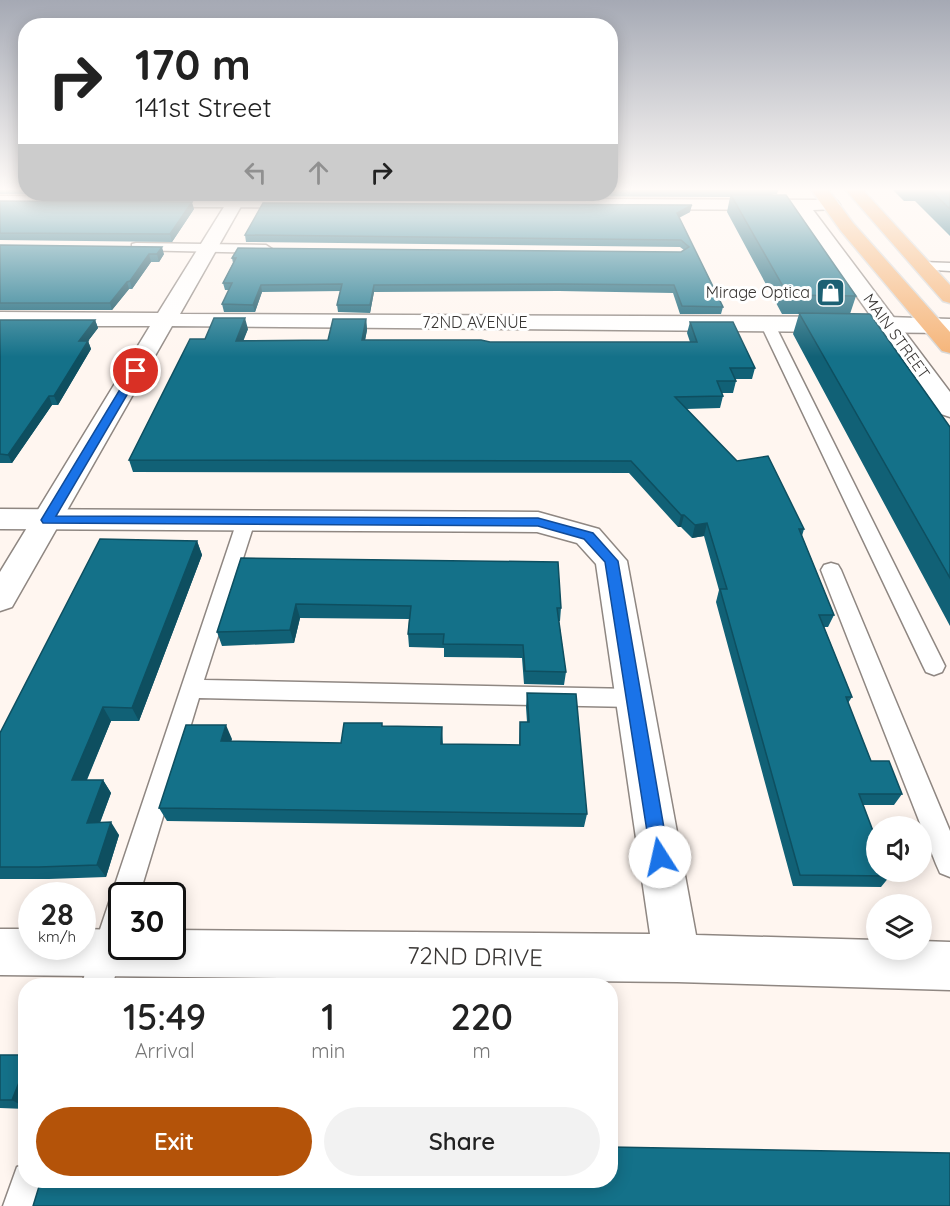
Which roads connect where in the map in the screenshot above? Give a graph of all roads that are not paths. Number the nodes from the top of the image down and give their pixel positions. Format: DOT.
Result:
graph roads {
  1 [pos="211,244"];
  2 [pos="829,244"];
  3 [pos="867,244"];
  4 [pos="903,244"];
  5 [pos="119,247"];
  6 [pos="209,248"];
  7 [pos="277,249"];
  8 [pos="922,266"];
  9 [pos="950,267"];
  10 [pos="950,297"];
  11 [pos="0,319"];
  12 [pos="166,320"];
  13 [pos="767,323"];
  14 [pos="887,324"];
  15 [pos="941,326"];
  16 [pos="950,346"];
  17 [pos="950,409"];
  18 [pos="0,519"];
  19 [pos="47,520"];
  20 [pos="246,521"];
  21 [pos="831,570"];
  22 [pos="0,599"];
  23 [pos="934,666"];
  24 [pos="190,689"];
  25 [pos="633,698"];
  26 [pos="950,864"];
  27 [pos="129,882"];
  28 [pos="108,948"];
  29 [pos="0,952"];
  30 [pos="676,958"];
  31 [pos="950,966"];
  32 [pos="101,969"];
  33 [pos="27,1188"];
  34 [pos="21,1206"];
  1 -- 6 [label="street"];
  2 -- 14 [label="street, MAIN STREET"];
  3 -- 15 [label="main road, MAIN STREET"];
  4 -- 8 [label="main road"];
  5 -- 6 [label="lane"];
  6 -- 7 [label="lane"];
  6 -- 12 [label="street"];
  8 -- 9 [label="lane"];
  8 -- 10 [label="main road"];
  11 -- 12 [label="street, 72ND AVENUE"];
  12 -- 13 [label="street, 72ND AVENUE"];
  12 -- 19 [label="street"];
  13 -- 14 [label="street, 72ND AVENUE"];
  13 -- 23 [label="lane"];
  14 -- 15 [label="street, 72ND AVENUE"];
  14 -- 17 [label="street, MAIN STREET"];
  15 -- 16 [label="main road, MAIN STREET"];
  18 -- 19 [label="street"];
  19 -- 20 [label="street"];
  19 -- 22 [label="street"];
  20 -- 24 [label="lane"];
  20 -- 25 [label="street"];
  21 -- 26 [label="lane"];
  24 -- 25 [label="lane"];
  24 -- 27 [label="lane"];
  25 -- 30 [label="street"];
  28 -- 32 [label="lane"];
  29 -- 32 [label="street, 72ND DRIVE"];
  30 -- 31 [label="street, 72ND DRIVE"];
  30 -- 32 [label="street, 72ND DRIVE"];
  33 -- 34 [label="lane"];
}
